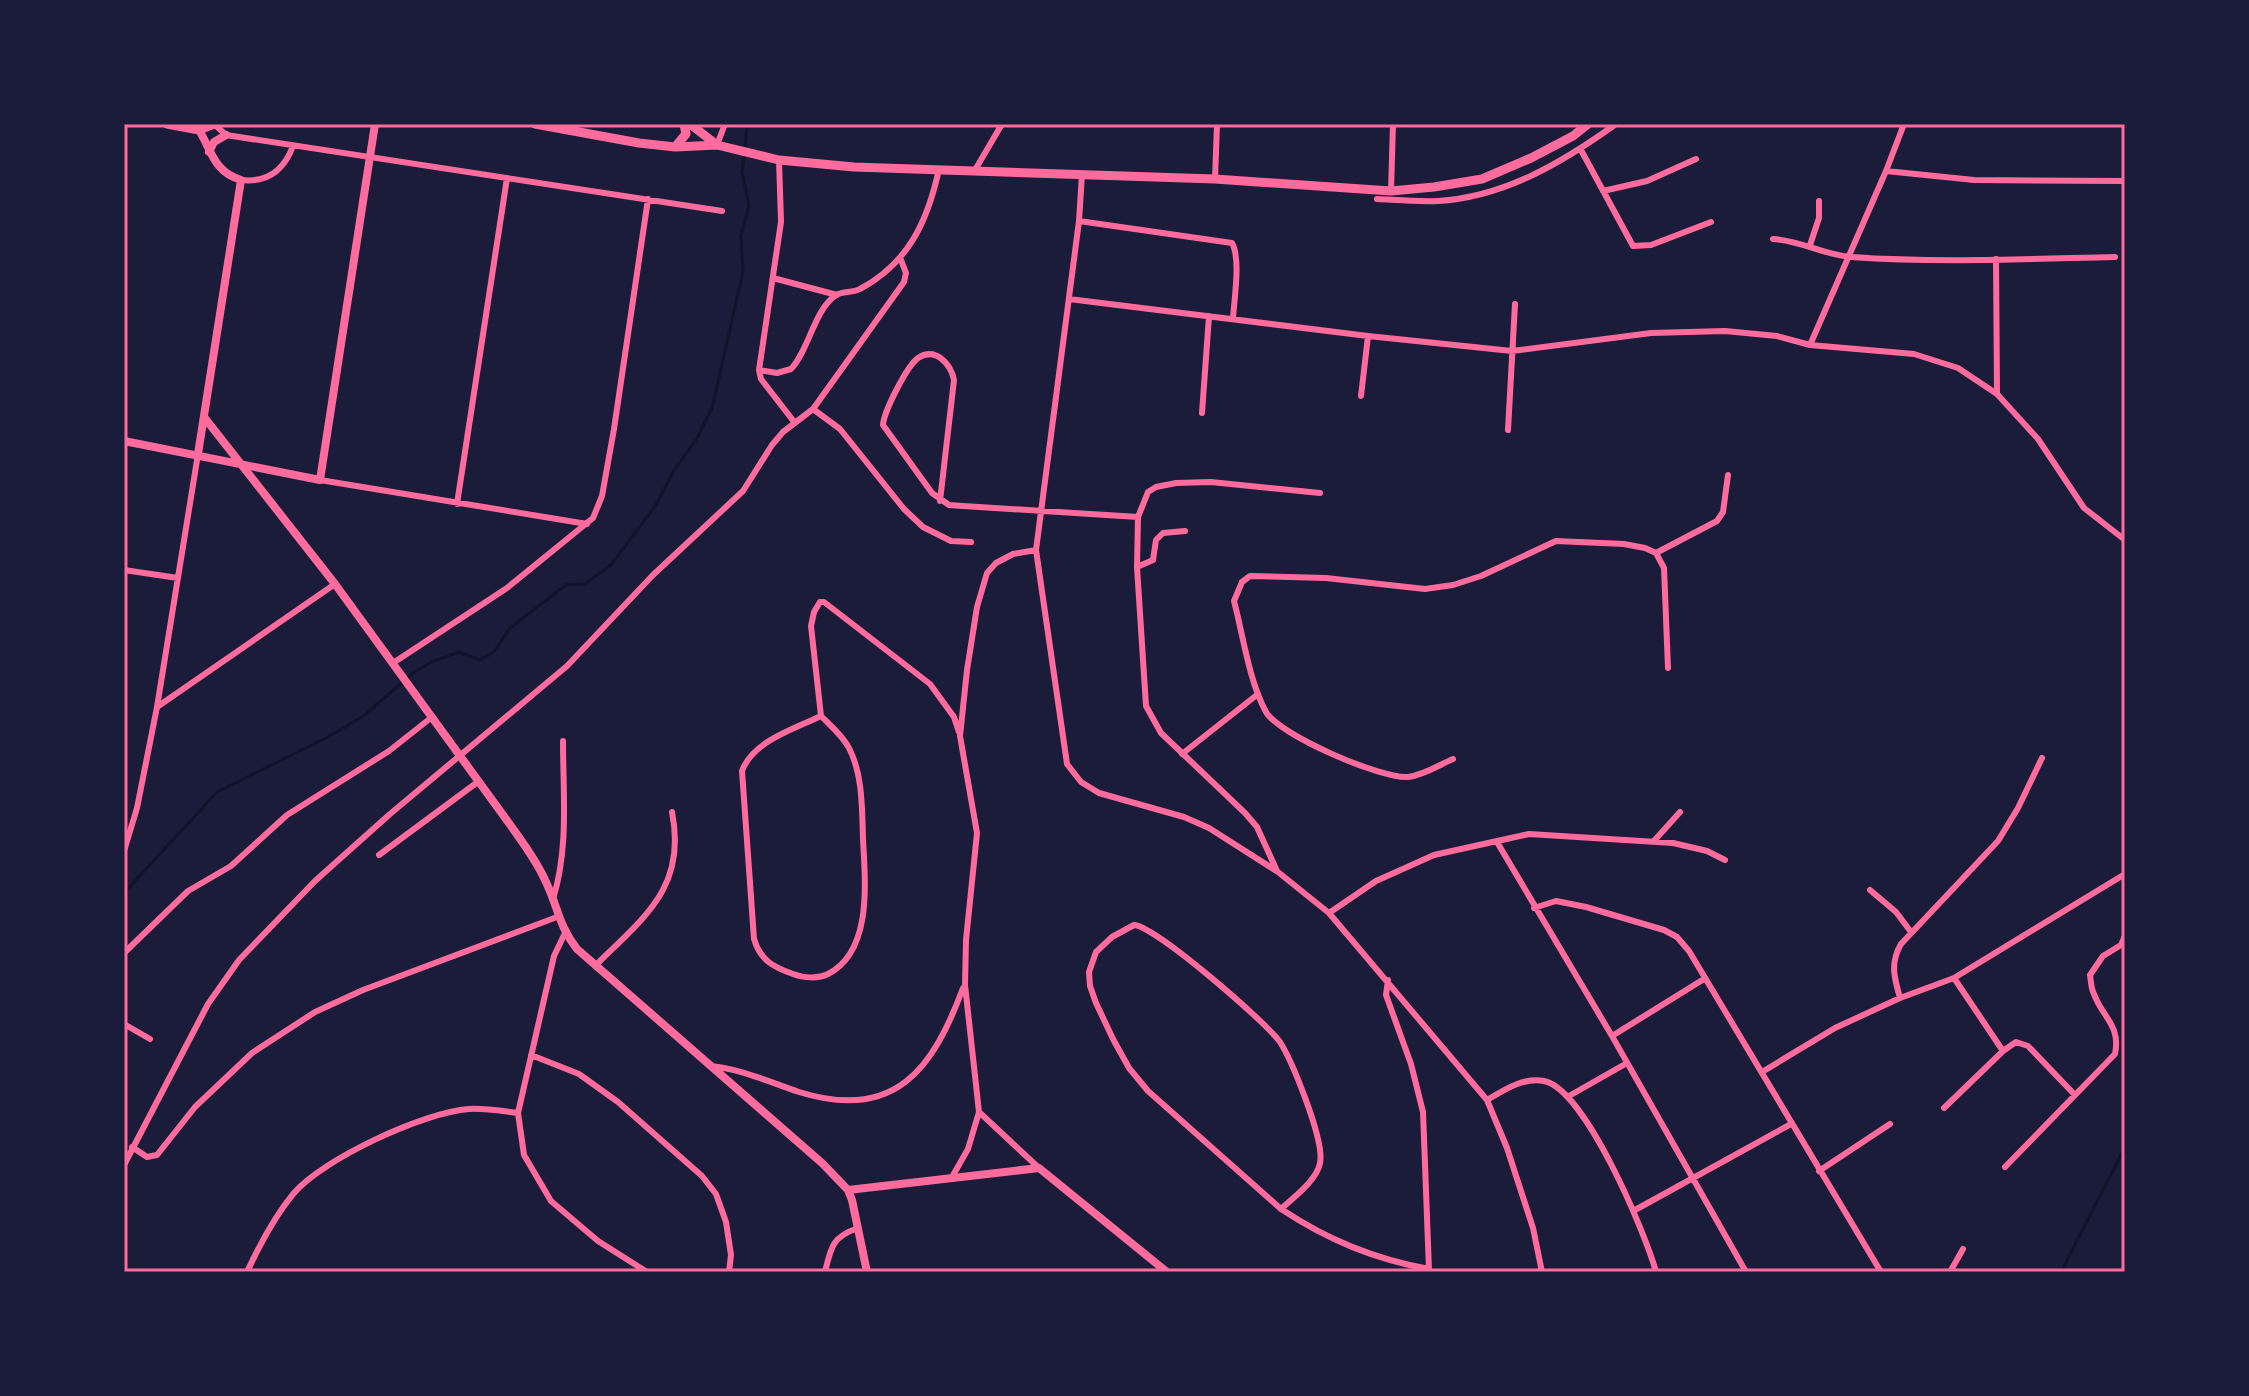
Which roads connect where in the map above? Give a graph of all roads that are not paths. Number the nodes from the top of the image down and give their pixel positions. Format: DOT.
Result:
graph roads {
  1 [pos="167,124"];
  2 [pos="214,124"];
  3 [pos="375,124"];
  4 [pos="535,124"];
  5 [pos="687,124"];
  6 [pos="725,124"];
  7 [pos="1002,124"];
  8 [pos="1217,124"];
  9 [pos="1393,124"];
  10 [pos="1588,124"];
  11 [pos="1616,124"];
  12 [pos="1904,124"];
  13 [pos="199,130"];
  14 [pos="226,135"];
  15 [pos="717,145"];
  16 [pos="293,146"];
  17 [pos="675,147"];
  18 [pos="1581,150"];
  19 [pos="209,152"];
  20 [pos="370,159"];
  21 [pos="1696,159"];
  22 [pos="779,160"];
  23 [pos="939,169"];
  24 [pos="975,170"];
  25 [pos="1886,171"];
  26 [pos="1082,173"];
  27 [pos="507,178"];
  28 [pos="1215,179"];
  29 [pos="241,180"];
  30 [pos="2125,181"];
  31 [pos="1391,191"];
  32 [pos="1603,191"];
  33 [pos="648,199"];
  34 [pos="1377,199"];
  35 [pos="1819,201"];
  36 [pos="722,211"];
  37 [pos="1079,221"];
  38 [pos="1711,222"];
  39 [pos="1773,239"];
  40 [pos="1810,245"];
  41 [pos="1847,257"];
  42 [pos="2115,257"];
  43 [pos="1996,259"];
  44 [pos="901,260"];
  45 [pos="773,278"];
  46 [pos="837,295"];
  47 [pos="1069,299"];
  48 [pos="1515,304"];
  49 [pos="1209,316"];
  50 [pos="1233,319"];
  51 [pos="1368,336"];
  52 [pos="1810,345"];
  53 [pos="1512,351"];
  54 [pos="759,370"];
  55 [pos="1997,394"];
  56 [pos="1361,396"];
  57 [pos="813,409"];
  58 [pos="1202,413"];
  59 [pos="204,417"];
  60 [pos="795,423"];
  61 [pos="1508,430"];
  62 [pos="124,441"];
  63 [pos="198,454"];
  64 [pos="242,464"];
  65 [pos="1728,475"];
  66 [pos="320,480"];
  67 [pos="1320,493"];
  68 [pos="940,501"];
  69 [pos="457,504"];
  70 [pos="1042,512"];
  71 [pos="1138,517"];
  72 [pos="587,524"];
  73 [pos="1185,531"];
  74 [pos="2125,540"];
  75 [pos="971,542"];
  76 [pos="1036,550"];
  77 [pos="1656,553"];
  78 [pos="1137,567"];
  79 [pos="124,570"];
  80 [pos="178,578"];
  81 [pos="335,584"];
  82 [pos="395,666"];
  83 [pos="1668,668"];
  84 [pos="1258,694"];
  85 [pos="157,707"];
  86 [pos="821,716"];
  87 [pos="432,717"];
  88 [pos="960,736"];
  89 [pos="563,741"];
  90 [pos="1182,754"];
  91 [pos="460,757"];
  92 [pos="2042,758"];
  93 [pos="1453,759"];
  94 [pos="479,781"];
  95 [pos="672,812"];
  96 [pos="1680,812"];
  97 [pos="1497,842"];
  98 [pos="1653,842"];
  99 [pos="124,851"];
  100 [pos="379,855"];
  101 [pos="1725,860"];
  102 [pos="1278,872"];
  103 [pos="2125,874"];
  104 [pos="1870,890"];
  105 [pos="553,899"];
  106 [pos="1534,908"];
  107 [pos="1329,913"];
  108 [pos="557,917"];
  109 [pos="1911,932"];
  110 [pos="565,933"];
  111 [pos="2125,936"];
  112 [pos="124,953"];
  113 [pos="595,966"];
  114 [pos="1954,978"];
  115 [pos="1704,979"];
  116 [pos="1388,980"];
  117 [pos="965,985"];
  118 [pos="1900,998"];
  119 [pos="124,1024"];
  120 [pos="1612,1036"];
  121 [pos="150,1039"];
  122 [pos="2003,1051"];
  123 [pos="531,1055"];
  124 [pos="1627,1063"];
  125 [pos="710,1066"];
  126 [pos="1762,1072"];
  127 [pos="2074,1094"];
  128 [pos="1569,1096"];
  129 [pos="1487,1100"];
  130 [pos="1944,1108"];
  131 [pos="979,1112"];
  132 [pos="518,1113"];
  133 [pos="1791,1124"];
  134 [pos="1890,1124"];
  135 [pos="132,1147"];
  136 [pos="124,1165"];
  137 [pos="2005,1167"];
  138 [pos="1039,1168"];
  139 [pos="1819,1171"];
  140 [pos="952,1177"];
  141 [pos="1694,1179"];
  142 [pos="848,1190"];
  143 [pos="1281,1209"];
  144 [pos="1635,1210"];
  145 [pos="858,1228"];
  146 [pos="1963,1249"];
  147 [pos="1429,1271"];
  148 [pos="247,1272"];
  149 [pos="647,1272"];
  150 [pos="729,1272"];
  151 [pos="825,1272"];
  152 [pos="867,1272"];
  153 [pos="1167,1272"];
  154 [pos="1542,1272"];
  155 [pos="1656,1272"];
  156 [pos="1746,1272"];
  157 [pos="1881,1272"];
  158 [pos="1950,1272"];
  1 -- 13 [label="main road"];
  2 -- 13 [label="main road"];
  2 -- 14 [label="street"];
  3 -- 20 [label="street"];
  4 -- 17 [label="main road"];
  5 -- 15 [label="main road"];
  5 -- 17 [label="main road"];
  6 -- 15 [label="street"];
  7 -- 24 [label="street"];
  8 -- 28 [label="street"];
  9 -- 31 [label="street"];
  10 -- 31 [label="main road"];
  11 -- 18 [label="street"];
  12 -- 25 [label="street"];
  13 -- 19 [label="street"];
  14 -- 16 [label="street"];
  14 -- 19 [label="street"];
  15 -- 17 [label="main road"];
  15 -- 22 [label="main road"];
  16 -- 20 [label="street"];
  16 -- 29 [label="street"];
  18 -- 32 [label="street"];
  18 -- 34 [label="street"];
  19 -- 29 [label="street"];
  20 -- 27 [label="street"];
  20 -- 66 [label="street"];
  21 -- 32 [label="street"];
  22 -- 23 [label="main road"];
  22 -- 45 [label="street"];
  23 -- 24 [label="main road"];
  23 -- 44 [label="street"];
  24 -- 26 [label="main road"];
  25 -- 30 [label="street"];
  25 -- 41 [label="street"];
  26 -- 28 [label="main road"];
  26 -- 37 [label="street"];
  27 -- 33 [label="street"];
  27 -- 69 [label="street"];
  28 -- 31 [label="main road"];
  29 -- 59 [label="street"];
  32 -- 38 [label="street"];
  33 -- 36 [label="street"];
  33 -- 72 [label="street"];
  35 -- 40 [label="street"];
  37 -- 47 [label="street"];
  37 -- 50 [label="street"];
  39 -- 40 [label="street"];
  40 -- 41 [label="street"];
  41 -- 43 [label="street"];
  41 -- 52 [label="street"];
  42 -- 43 [label="street"];
  43 -- 55 [label="street"];
  44 -- 46 [label="street"];
  44 -- 57 [label="street"];
  45 -- 46 [label="street"];
  45 -- 54 [label="street"];
  46 -- 54 [label="street"];
  47 -- 49 [label="street"];
  47 -- 70 [label="street"];
  48 -- 53 [label="street"];
  49 -- 50 [label="street"];
  49 -- 58 [label="street"];
  50 -- 51 [label="street"];
  51 -- 53 [label="street"];
  51 -- 56 [label="street"];
  52 -- 53 [label="street"];
  52 -- 55 [label="street"];
  53 -- 61 [label="street"];
  54 -- 60 [label="street"];
  55 -- 74 [label="street"];
  57 -- 60 [label="street"];
  57 -- 75 [label="street"];
  59 -- 63 [label="street"];
  59 -- 64 [label="street"];
  60 -- 91 [label="street"];
  62 -- 63 [label="street"];
  63 -- 64 [label="street"];
  63 -- 80 [label="street"];
  64 -- 66 [label="street"];
  64 -- 81 [label="street"];
  65 -- 77 [label="street"];
  66 -- 69 [label="street"];
  67 -- 71 [label="street"];
  68 -- 68 [label="street"];
  68 -- 70 [label="street"];
  69 -- 72 [label="street"];
  70 -- 71 [label="street"];
  70 -- 76 [label="street"];
  71 -- 78 [label="street"];
  72 -- 82 [label="street"];
  73 -- 78 [label="street"];
  76 -- 88 [label="street"];
  76 -- 102 [label="street"];
  77 -- 83 [label="street"];
  77 -- 84 [label="street"];
  78 -- 90 [label="street"];
  79 -- 80 [label="street"];
  80 -- 85 [label="street"];
  81 -- 82 [label="street"];
  81 -- 85 [label="street"];
  82 -- 87 [label="street"];
  84 -- 90 [label="street"];
  84 -- 93 [label="street"];
  85 -- 99 [label="street"];
  86 -- 86 [label="street"];
  86 -- 88 [label="street"];
  87 -- 91 [label="street"];
  87 -- 112 [label="street"];
  88 -- 117 [label="street"];
  89 -- 105 [label="street"];
  90 -- 102 [label="street"];
  91 -- 94 [label="street"];
  91 -- 135 [label="street"];
  92 -- 109 [label="street"];
  94 -- 100 [label="street"];
  94 -- 105 [label="street"];
  95 -- 113 [label="street"];
  96 -- 98 [label="street"];
  97 -- 98 [label="street"];
  97 -- 106 [label="street"];
  97 -- 107 [label="street"];
  98 -- 101 [label="street"];
  102 -- 107 [label="street"];
  103 -- 114 [label="street"];
  104 -- 109 [label="street"];
  105 -- 108 [label="street"];
  106 -- 115 [label="street"];
  106 -- 120 [label="street"];
  107 -- 116 [label="street"];
  108 -- 110 [label="street"];
  108 -- 135 [label="street"];
  109 -- 118 [label="street"];
  110 -- 113 [label="street"];
  110 -- 123 [label="street"];
  111 -- 127 [label="street"];
  113 -- 125 [label="street"];
  114 -- 118 [label="street"];
  114 -- 122 [label="street"];
  115 -- 120 [label="street"];
  115 -- 126 [label="street"];
  116 -- 129 [label="street"];
  116 -- 147 [label="street"];
  117 -- 125 [label="street"];
  117 -- 131 [label="street"];
  118 -- 126 [label="street"];
  119 -- 121 [label="street"];
  120 -- 124 [label="street"];
  122 -- 127 [label="street"];
  122 -- 130 [label="street"];
  123 -- 132 [label="street"];
  123 -- 150 [label="street"];
  124 -- 128 [label="street"];
  124 -- 141 [label="street"];
  125 -- 142 [label="street"];
  126 -- 133 [label="street"];
  127 -- 137 [label="street"];
  128 -- 129 [label="street"];
  128 -- 144 [label="street"];
  129 -- 154 [label="street"];
  131 -- 138 [label="street"];
  131 -- 140 [label="street"];
  132 -- 148 [label="street"];
  132 -- 149 [label="street"];
  133 -- 139 [label="street"];
  133 -- 141 [label="street"];
  134 -- 139 [label="street"];
  135 -- 136 [label="street"];
  138 -- 140 [label="street"];
  138 -- 153 [label="street"];
  139 -- 157 [label="street"];
  140 -- 142 [label="street"];
  141 -- 144 [label="street"];
  141 -- 156 [label="street"];
  142 -- 145 [label="street"];
  143 -- 143 [label="street"];
  143 -- 147 [label="street"];
  144 -- 155 [label="street"];
  145 -- 151 [label="street"];
  145 -- 152 [label="street"];
  146 -- 158 [label="street"];
}
